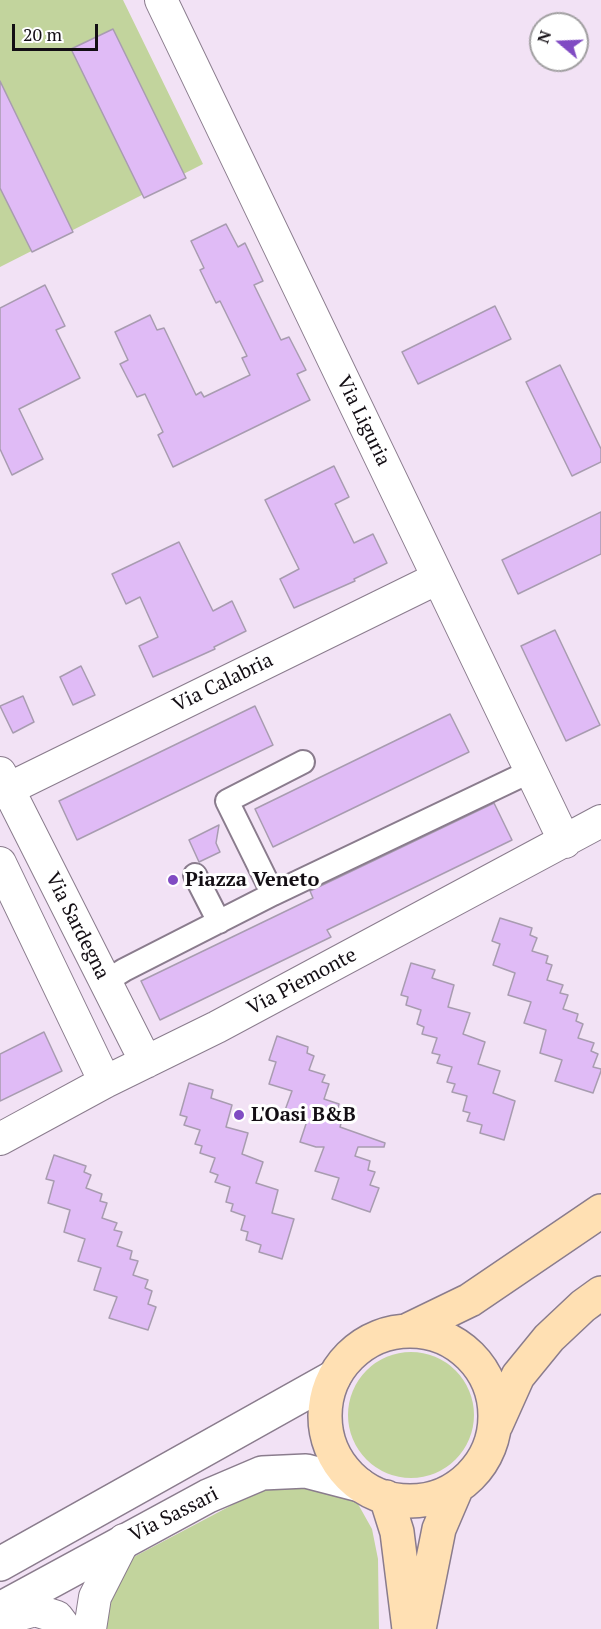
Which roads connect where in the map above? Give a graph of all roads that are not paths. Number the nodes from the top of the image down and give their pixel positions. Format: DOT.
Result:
graph roads {
  1 [pos="161,0"];
  2 [pos="438,578"];
  3 [pos="303,762"];
  4 [pos="531,771"];
  5 [pos="3,785"];
  6 [pos="601,821"];
  7 [pos="565,842"];
  8 [pos="0,862"];
  9 [pos="195,874"];
  10 [pos="273,894"];
  11 [pos="219,922"];
  12 [pos="105,982"];
  13 [pos="146,1062"];
  14 [pos="105,1082"];
  15 [pos="0,1139"];
  16 [pos="601,1211"];
  17 [pos="601,1293"];
  18 [pos="408,1330"];
  19 [pos="334,1377"];
  20 [pos="494,1430"];
  21 [pos="457,1487"];
  22 [pos="373,1491"];
  23 [pos="124,1540"];
  24 [pos="0,1564"];
  25 [pos="0,1609"];
  26 [pos="0,1620"];
  27 [pos="66,1629"];
  28 [pos="90,1629"];
  29 [pos="410,1629"];
  30 [pos="419,1629"];
  1 -- 2 [label="street, Via Liguria"];
  2 -- 4 [label="street, Via Liguria"];
  2 -- 5 [label="street, Via Calabria"];
  3 -- 10 [label="street"];
  4 -- 7 [label="street, Via Liguria"];
  4 -- 10 [label="street"];
  5 -- 12 [label="street, Via Sardegna"];
  6 -- 7 [label="street, Via Piemonte"];
  7 -- 13 [label="street, Via Piemonte"];
  8 -- 14 [label="street, Via Sardegna"];
  9 -- 11 [label="street"];
  10 -- 11 [label="street"];
  11 -- 12 [label="street"];
  12 -- 13 [label="street, Via Sardegna"];
  13 -- 14 [label="street, Via Piemonte"];
  14 -- 15 [label="street, Via Piemonte"];
  16 -- 18 [label="main road"];
  17 -- 20 [label="main road"];
  18 -- 19 [label="main road"];
  18 -- 20 [label="main road"];
  19 -- 22 [label="main road"];
  19 -- 24 [label="street, Via Sassari"];
  20 -- 21 [label="main road"];
  21 -- 22 [label="main road"];
  21 -- 30 [label="main road"];
  22 -- 23 [label="street, Via Sassari"];
  22 -- 29 [label="main road"];
  23 -- 25 [label="street, Via Sassari"];
  23 -- 28 [label="street"];
  26 -- 27 [label="street"];
}
